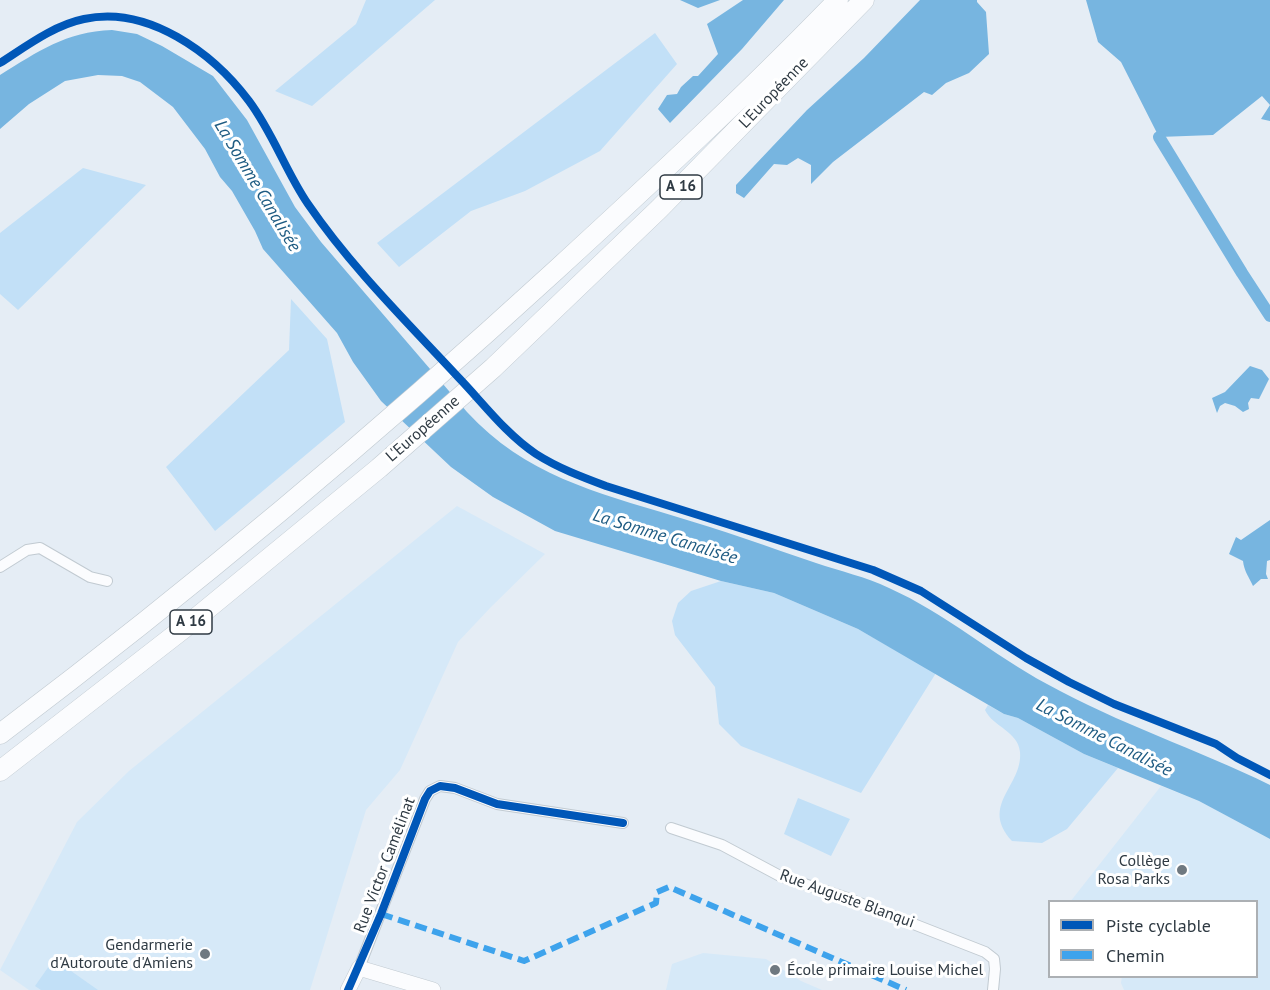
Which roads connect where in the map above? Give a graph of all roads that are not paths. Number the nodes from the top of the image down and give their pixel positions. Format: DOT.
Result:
graph roads {
  1 [pos="838,0"];
  2 [pos="864,0"];
  3 [pos="0,567"];
  4 [pos="107,581"];
  5 [pos="0,734"];
  6 [pos="0,771"];
  7 [pos="623,823"];
  8 [pos="671,828"];
  9 [pos="359,968"];
  10 [pos="348,990"];
  11 [pos="433,990"];
  12 [pos="993,990"];
  1 -- 5 [label="highway, L'Européenne / A 16"];
  2 -- 6 [label="highway, L'Européenne / A 16"];
  3 -- 4 [label="street"];
  7 -- 9 [label="street, Rue Victor Camélinat"];
  8 -- 12 [label="street, Rue Auguste Blanqui"];
  9 -- 10 [label="street"];
  9 -- 11 [label="street"];
}
